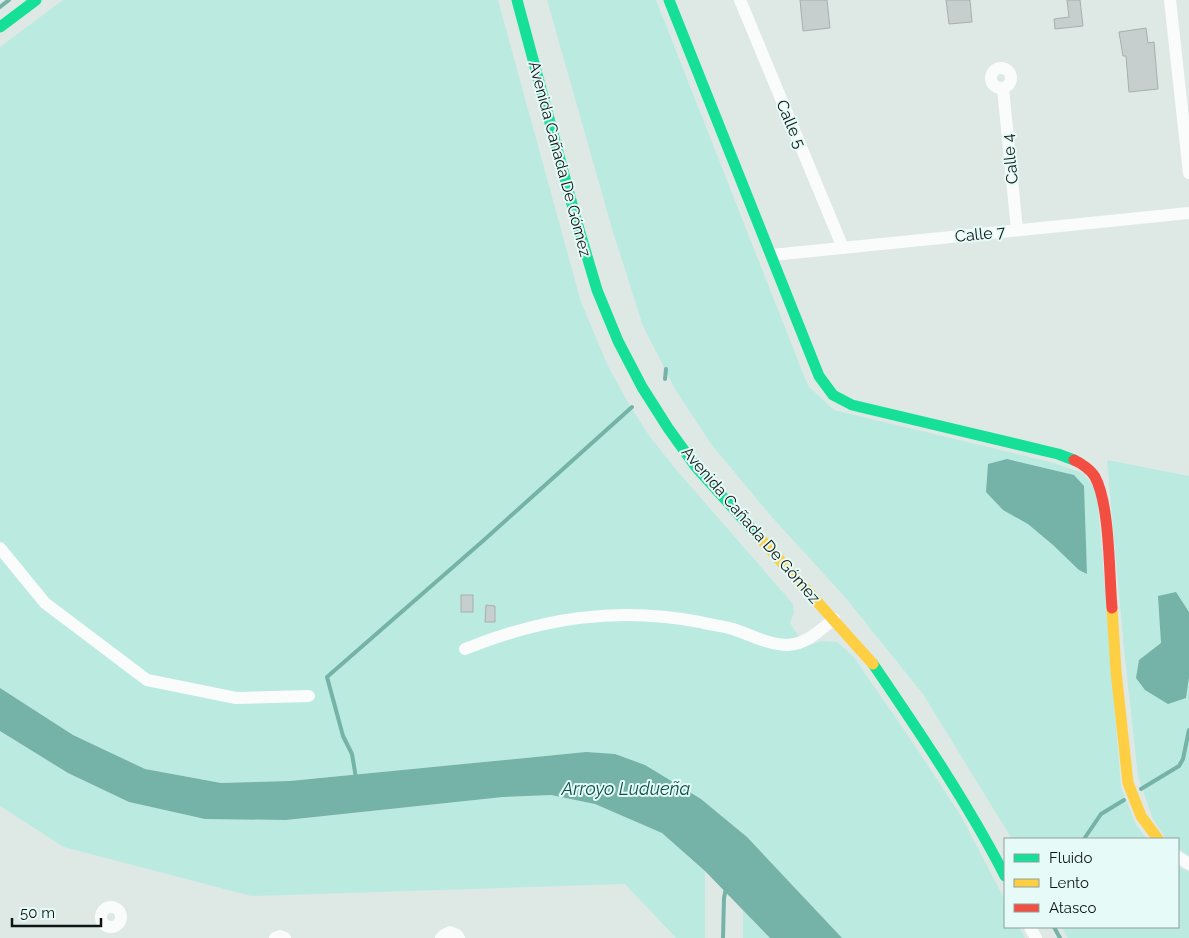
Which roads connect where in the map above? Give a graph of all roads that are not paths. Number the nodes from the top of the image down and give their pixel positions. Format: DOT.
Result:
graph roads {
  1 [pos="36,0"];
  2 [pos="517,0"];
  3 [pos="669,0"];
  4 [pos="740,0"];
  5 [pos="1170,0"];
  6 [pos="0,27"];
  7 [pos="1003,88"];
  8 [pos="1189,173"];
  9 [pos="1189,213"];
  10 [pos="1017,230"];
  11 [pos="843,248"];
  12 [pos="772,255"];
  13 [pos="0,548"];
  14 [pos="834,619"];
  15 [pos="465,649"];
  16 [pos="309,696"];
  17 [pos="1157,838"];
  18 [pos="1004,874"];
  19 [pos="275,938"];
  20 [pos="285,938"];
  21 [pos="441,938"];
  22 [pos="460,938"];
  1 -- 6 [label="street"];
  2 -- 14 [label="street, Avenida Cañada De Gómez"];
  3 -- 12 [label="street"];
  4 -- 11 [label="street, Calle 5"];
  5 -- 8 [label="street"];
  7 -- 10 [label="street, Calle 4"];
  9 -- 10 [label="street, Calle 7"];
  10 -- 11 [label="street, Calle 7"];
  11 -- 12 [label="street, Calle 7"];
  12 -- 17 [label="street"];
  13 -- 16 [label="street"];
  14 -- 15 [label="street"];
  14 -- 18 [label="street, Avenida Cañada De Gómez"];
  19 -- 20 [label="street"];
  21 -- 22 [label="street"];
}
